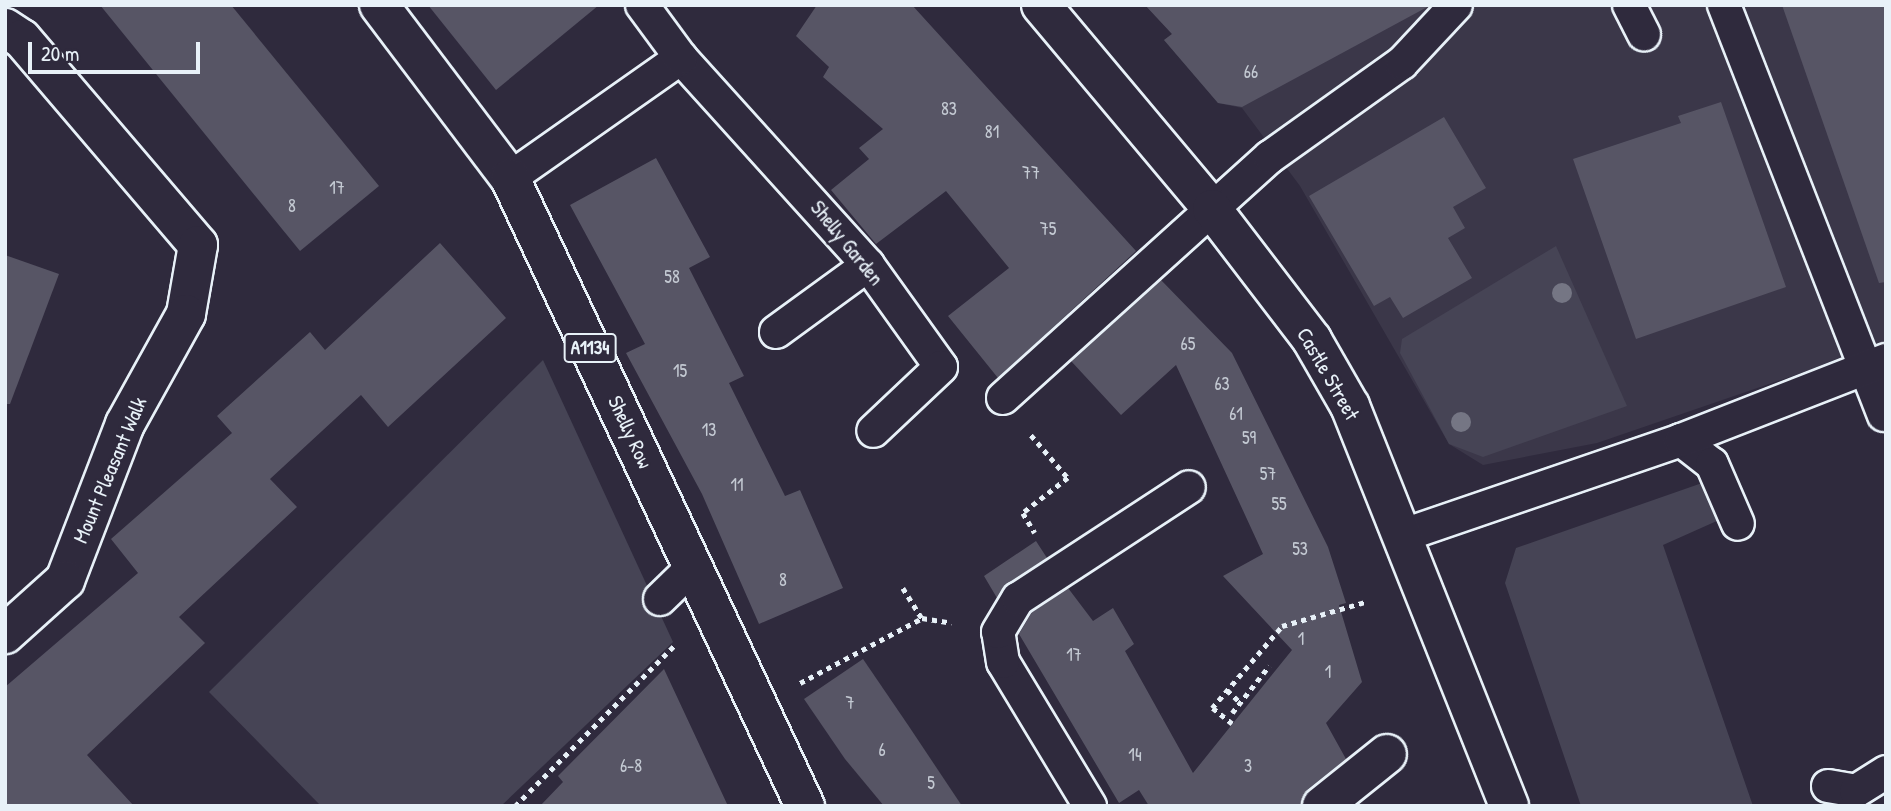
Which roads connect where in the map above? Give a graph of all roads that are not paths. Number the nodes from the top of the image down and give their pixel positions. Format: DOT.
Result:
graph roads {
  1 [pos="379,5"];
  2 [pos="642,5"];
  3 [pos="1041,5"];
  4 [pos="1629,5"];
  5 [pos="1724,5"];
  6 [pos="1446,8"];
  7 [pos="5,28"];
  8 [pos="1644,34"];
  9 [pos="681,58"];
  10 [pos="510,178"];
  11 [pos="1212,209"];
  12 [pos="868,265"];
  13 [pos="776,332"];
  14 [pos="1875,364"];
  15 [pos="1003,398"];
  16 [pos="1884,415"];
  17 [pos="873,431"];
  18 [pos="1681,440"];
  19 [pos="1189,487"];
  20 [pos="1738,524"];
  21 [pos="1404,536"];
  22 [pos="693,567"];
  23 [pos="660,600"];
  24 [pos="5,634"];
  25 [pos="1387,754"];
  26 [pos="1886,772"];
  27 [pos="1828,786"];
  28 [pos="805,806"];
  29 [pos="1090,806"];
  30 [pos="1322,806"];
  31 [pos="1509,806"];
  1 -- 10 [label="street, Shelly Row / A1134"];
  2 -- 9 [label="lane, Shelly Garden"];
  3 -- 11 [label="street, Castle Street"];
  4 -- 8 [label="lane"];
  5 -- 14 [label="lane"];
  6 -- 11 [label="lane"];
  7 -- 24 [label="street, Mount Pleasant Walk"];
  9 -- 10 [label="lane"];
  9 -- 12 [label="lane, Shelly Garden"];
  10 -- 22 [label="street, Shelly Row / A1134"];
  11 -- 15 [label="lane"];
  11 -- 21 [label="street, Castle Street"];
  12 -- 13 [label="lane"];
  12 -- 17 [label="lane, Shelly Garden"];
  14 -- 16 [label="lane"];
  14 -- 18 [label="lane"];
  18 -- 20 [label="lane"];
  18 -- 21 [label="lane"];
  19 -- 29 [label="lane"];
  21 -- 31 [label="street, Castle Street"];
  22 -- 23 [label="lane"];
  22 -- 28 [label="street, Shelly Row / A1134"];
  25 -- 30 [label="street"];
  26 -- 27 [label="lane"];
}
